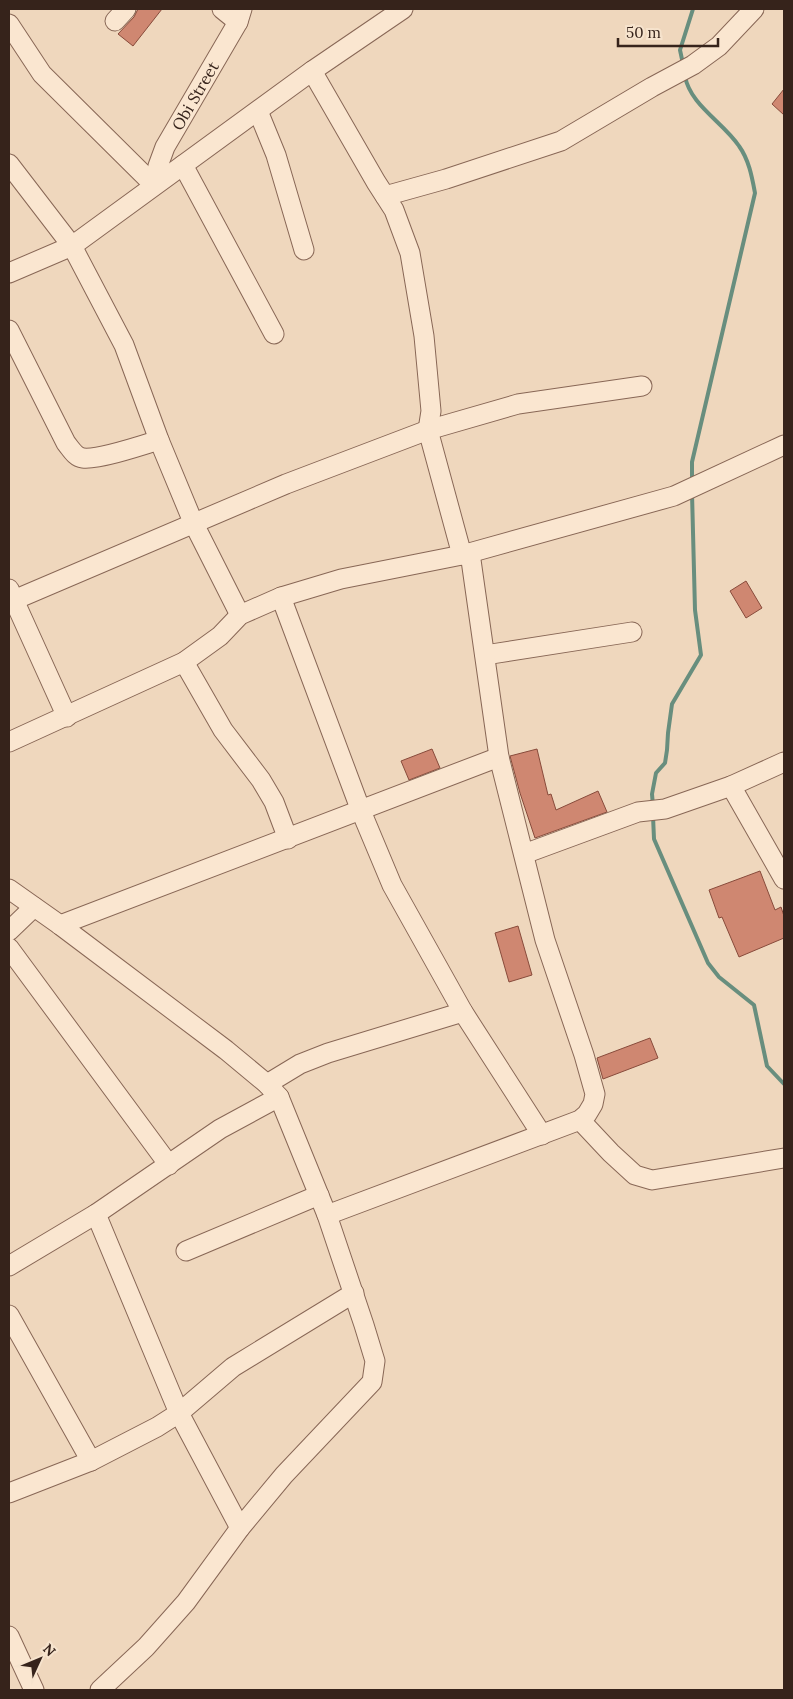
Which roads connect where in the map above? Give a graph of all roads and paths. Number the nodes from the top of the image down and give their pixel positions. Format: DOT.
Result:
graph roads {
  1 [pos="222,9"];
  2 [pos="403,9"];
  3 [pos="754,9"];
  4 [pos="240,15"];
  5 [pos="9,24"];
  6 [pos="312,71"];
  7 [pos="258,111"];
  8 [pos="9,164"];
  9 [pos="183,166"];
  10 [pos="154,185"];
  11 [pos="385,196"];
  12 [pos="72,246"];
  13 [pos="304,250"];
  14 [pos="9,273"];
  15 [pos="9,330"];
  16 [pos="274,334"];
  17 [pos="642,386"];
  18 [pos="428,430"];
  19 [pos="160,440"];
  20 [pos="784,445"];
  21 [pos="193,522"];
  22 [pos="466,554"];
  23 [pos="11,594"];
  24 [pos="281,597"];
  25 [pos="240,615"];
  26 [pos="632,632"];
  27 [pos="485,655"];
  28 [pos="184,662"];
  29 [pos="67,717"];
  30 [pos="9,742"];
  31 [pos="499,757"];
  32 [pos="784,762"];
  33 [pos="731,786"];
  34 [pos="361,811"];
  35 [pos="288,839"];
  36 [pos="524,854"];
  37 [pos="784,880"];
  38 [pos="9,889"];
  39 [pos="34,907"];
  40 [pos="60,925"];
  41 [pos="9,931"];
  42 [pos="9,948"];
  43 [pos="463,1012"];
  44 [pos="273,1090"];
  45 [pos="580,1120"];
  46 [pos="542,1135"];
  47 [pos="784,1158"];
  48 [pos="168,1164"];
  49 [pos="319,1195"];
  50 [pos="96,1214"];
  51 [pos="327,1215"];
  52 [pos="186,1251"];
  53 [pos="9,1266"];
  54 [pos="354,1293"];
  55 [pos="9,1314"];
  56 [pos="179,1413"];
  57 [pos="91,1461"];
  58 [pos="9,1493"];
  59 [pos="240,1528"];
  60 [pos="9,1636"];
  61 [pos="34,1690"];
  62 [pos="100,1690"];
  1 -- 4 [label="street"];
  2 -- 6 [label="street"];
  3 -- 11 [label="street"];
  4 -- 10 [label="street, Obi Street"];
  5 -- 10 [label="street"];
  6 -- 7 [label="street"];
  6 -- 11 [label="street"];
  7 -- 9 [label="street"];
  7 -- 13 [label="street"];
  8 -- 12 [label="street"];
  9 -- 10 [label="street"];
  9 -- 16 [label="street"];
  10 -- 12 [label="street"];
  11 -- 18 [label="street"];
  12 -- 14 [label="street"];
  12 -- 19 [label="street"];
  15 -- 19 [label="street"];
  17 -- 18 [label="street"];
  18 -- 21 [label="street"];
  18 -- 22 [label="street"];
  19 -- 21 [label="street"];
  20 -- 22 [label="street"];
  21 -- 23 [label="street"];
  21 -- 25 [label="street"];
  22 -- 24 [label="street"];
  22 -- 27 [label="street"];
  23 -- 29 [label="street"];
  24 -- 25 [label="street"];
  24 -- 34 [label="street"];
  25 -- 28 [label="street"];
  26 -- 27 [label="street"];
  27 -- 31 [label="street"];
  28 -- 29 [label="street"];
  28 -- 35 [label="street"];
  29 -- 30 [label="street"];
  31 -- 34 [label="street"];
  31 -- 36 [label="street"];
  32 -- 33 [label="street"];
  33 -- 36 [label="street"];
  33 -- 37 [label="street"];
  34 -- 35 [label="street"];
  34 -- 43 [label="street"];
  35 -- 40 [label="street"];
  36 -- 45 [label="street"];
  38 -- 39 [label="street"];
  39 -- 40 [label="street"];
  39 -- 41 [label="street"];
  40 -- 44 [label="street"];
  42 -- 48 [label="street"];
  43 -- 44 [label="street"];
  43 -- 46 [label="street"];
  44 -- 48 [label="street"];
  44 -- 49 [label="street"];
  45 -- 46 [label="street"];
  45 -- 47 [label="street"];
  46 -- 51 [label="street"];
  48 -- 50 [label="street"];
  49 -- 51 [label="street"];
  49 -- 52 [label="street"];
  50 -- 53 [label="street"];
  50 -- 56 [label="street"];
  51 -- 54 [label="street"];
  54 -- 56 [label="street"];
  54 -- 59 [label="street"];
  55 -- 57 [label="street"];
  56 -- 57 [label="street"];
  56 -- 59 [label="street"];
  57 -- 58 [label="street"];
  59 -- 62 [label="street"];
  60 -- 61 [label="street"];
}
